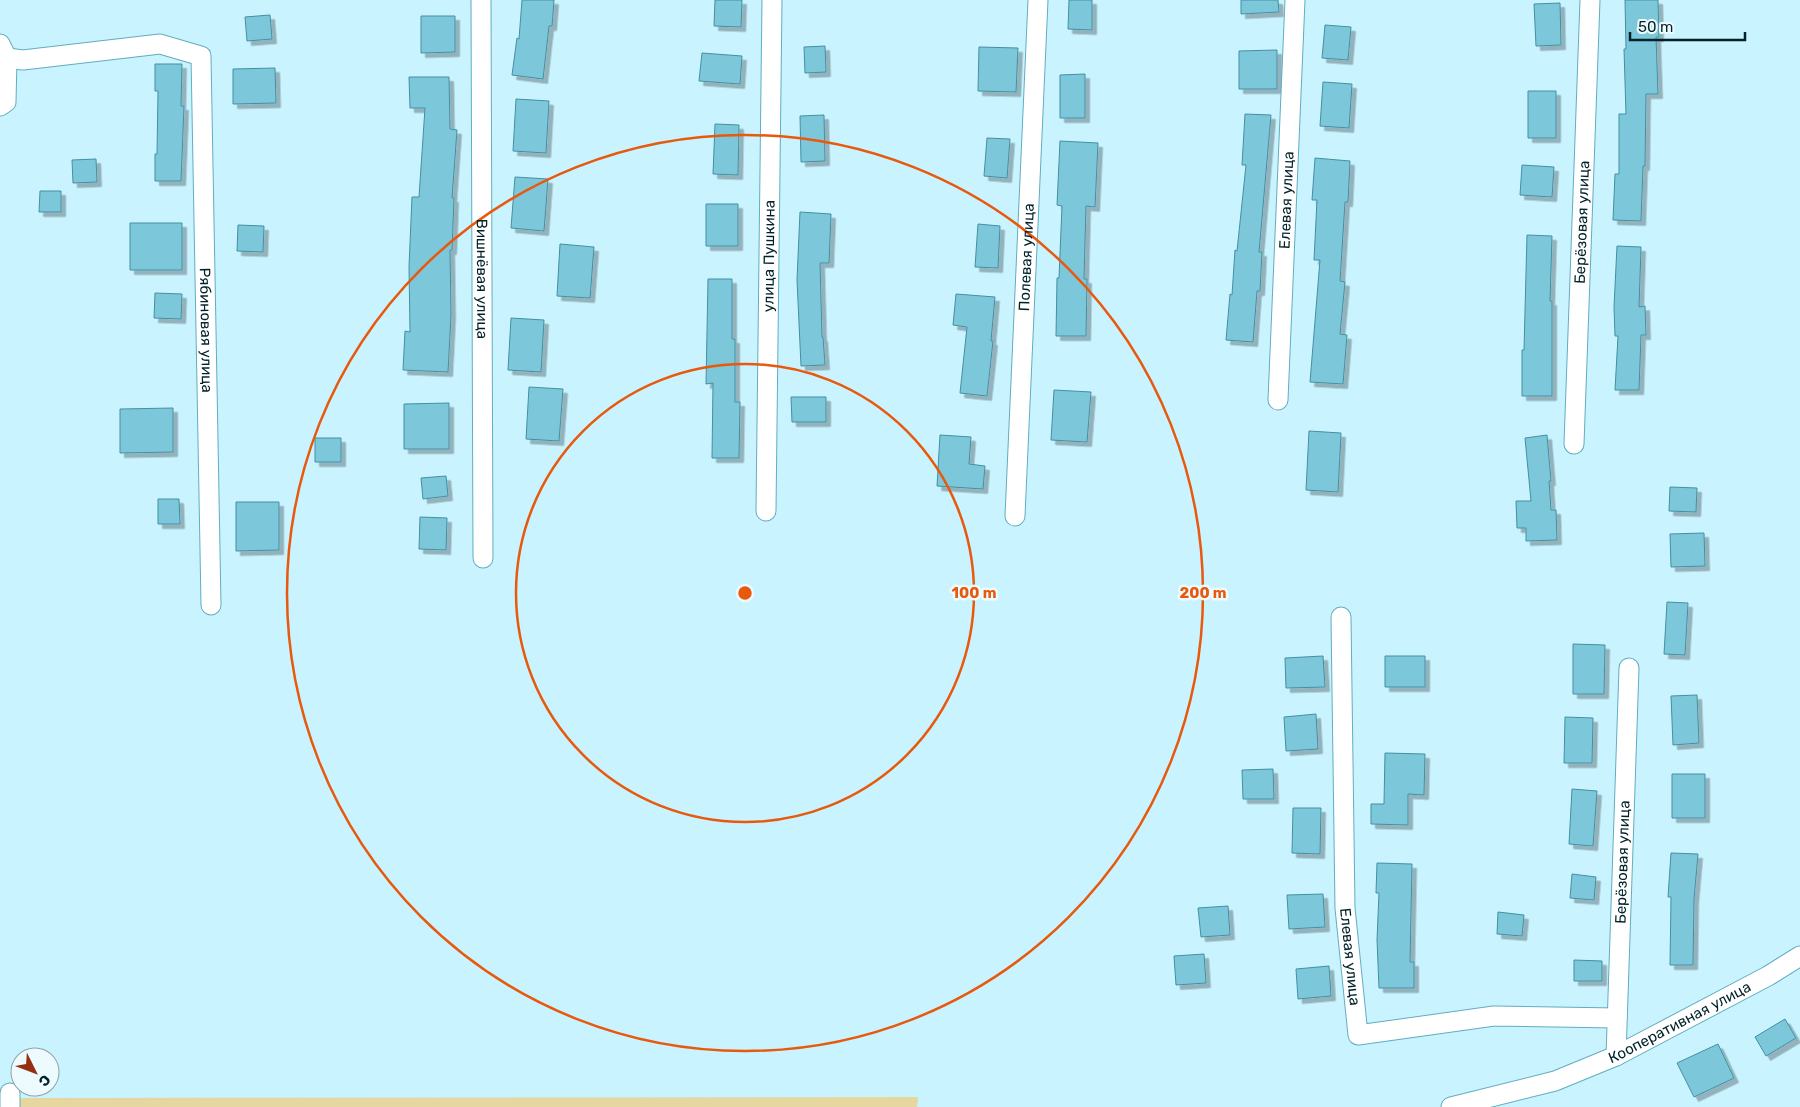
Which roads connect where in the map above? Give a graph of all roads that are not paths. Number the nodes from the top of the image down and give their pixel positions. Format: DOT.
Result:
graph roads {
  1 [pos="482,0"];
  2 [pos="772,0"];
  3 [pos="1038,0"];
  4 [pos="1295,0"];
  5 [pos="1590,0"];
  6 [pos="4,51"];
  7 [pos="0,106"];
  8 [pos="1278,400"];
  9 [pos="1574,444"];
  10 [pos="766,511"];
  11 [pos="1014,516"];
  12 [pos="483,558"];
  13 [pos="210,605"];
  14 [pos="1341,617"];
  15 [pos="1629,668"];
  16 [pos="1800,956"];
  17 [pos="1617,1018"];
  18 [pos="1616,1056"];
  19 [pos="1451,1107"];
  1 -- 12 [label="street, Вишнёвая улица"];
  2 -- 10 [label="street, улица Пушкина"];
  3 -- 11 [label="street, Полевая улица"];
  4 -- 8 [label="street, Елевая улица"];
  5 -- 9 [label="street, Берёзовая улица"];
  6 -- 7 [label="street"];
  6 -- 13 [label="street, Рябиновая улица"];
  14 -- 17 [label="street, Елевая улица"];
  15 -- 17 [label="street, Берёзовая улица"];
  16 -- 18 [label="street, Кооперативная улица"];
  17 -- 18 [label="street, Берёзовая улица"];
  18 -- 19 [label="street, Кооперативная улица"];
}
